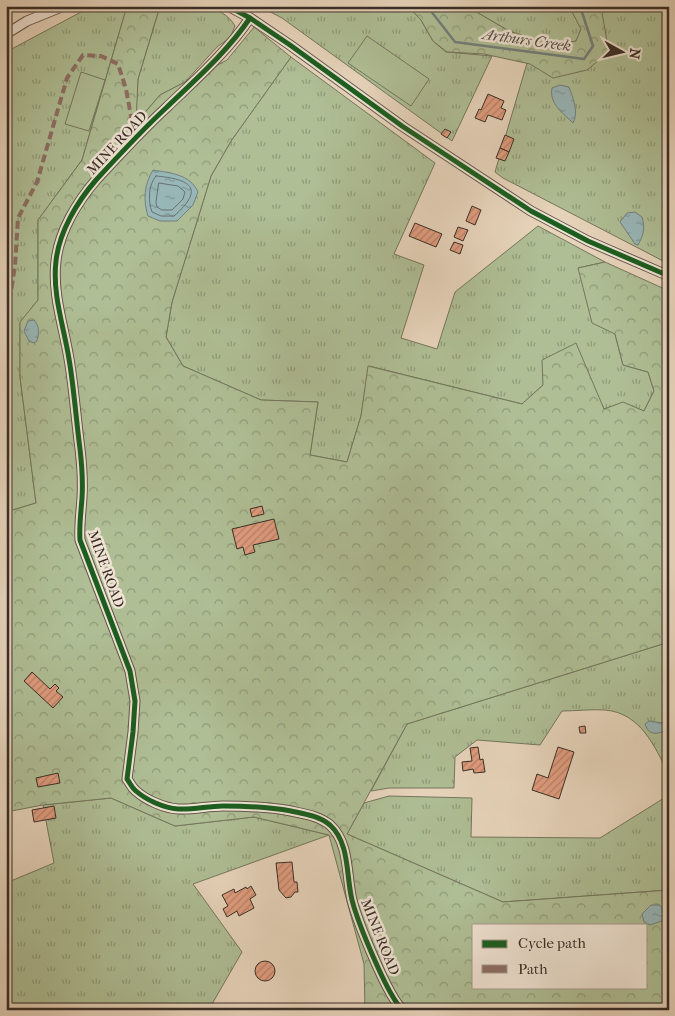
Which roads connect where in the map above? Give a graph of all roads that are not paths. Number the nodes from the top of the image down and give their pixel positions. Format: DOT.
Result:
graph roads {
  1 [pos="64,6"];
  2 [pos="228,6"];
  3 [pos="250,18"];
  4 [pos="6,34"];
  5 [pos="669,276"];
  6 [pos="403,1010"];
  1 -- 4 [label="street"];
  2 -- 3 [label="street"];
  3 -- 5 [label="street"];
  3 -- 6 [label="street, MINE ROAD"];
}
